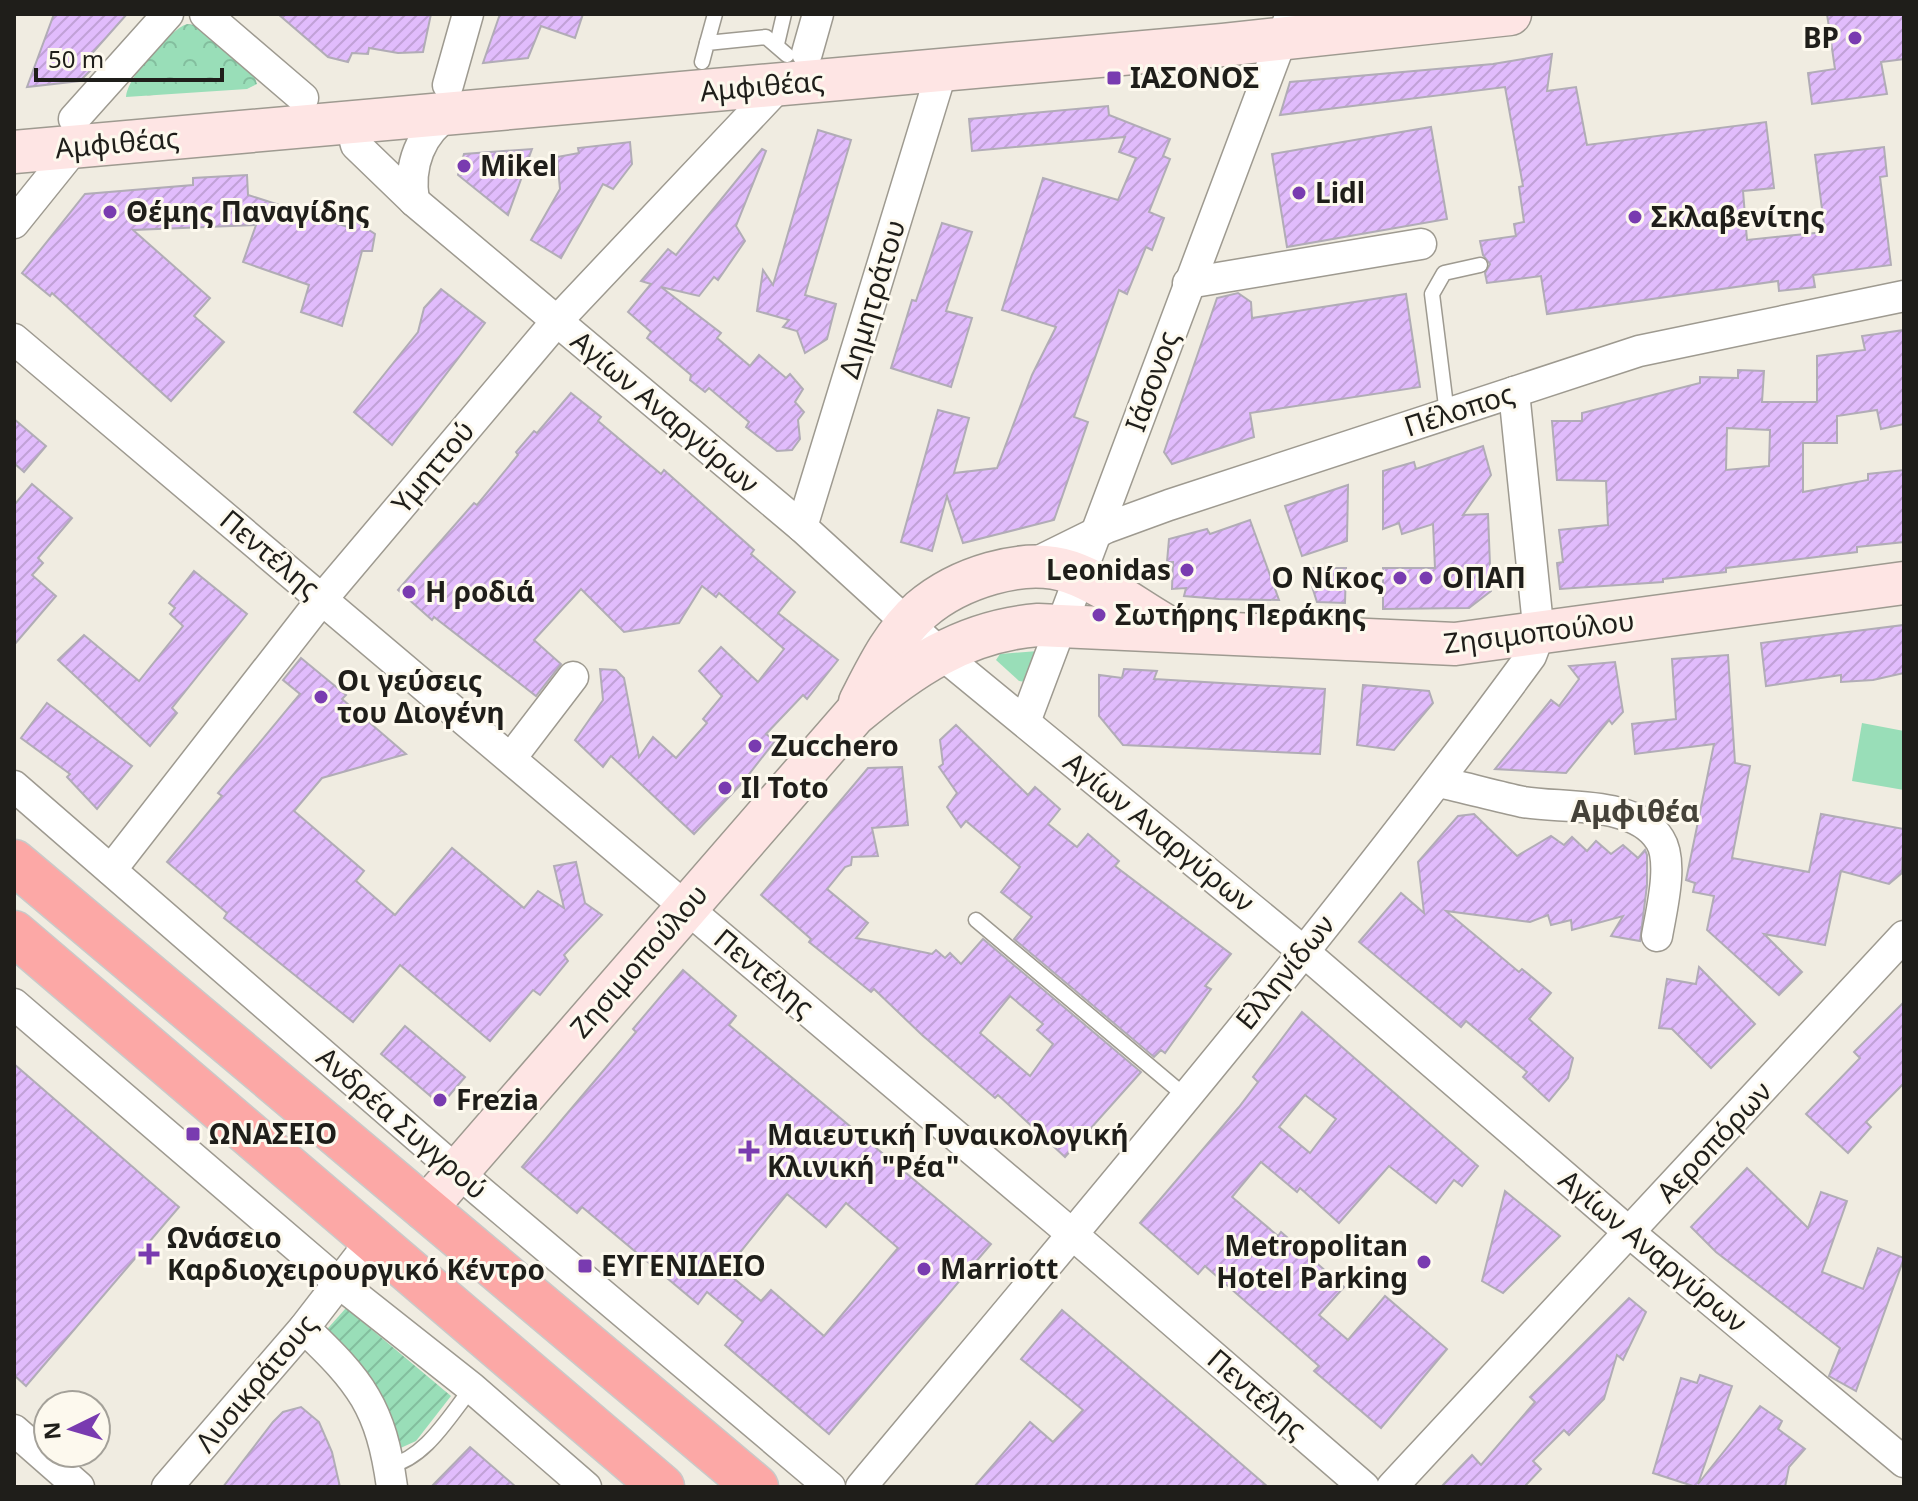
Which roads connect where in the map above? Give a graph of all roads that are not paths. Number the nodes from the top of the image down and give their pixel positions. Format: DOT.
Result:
graph roads {
  1 [pos="168,14"];
  2 [pos="205,14"];
  3 [pos="468,14"];
  4 [pos="715,14"];
  5 [pos="1510,14"];
  6 [pos="1274,20"];
  7 [pos="792,44"];
  8 [pos="705,53"];
  9 [pos="942,70"];
  10 [pos="303,98"];
  11 [pos="450,99"];
  12 [pos="350,122"];
  13 [pos="14,124"];
  14 [pos="75,132"];
  15 [pos="14,152"];
  16 [pos="414,201"];
  17 [pos="14,223"];
  18 [pos="1421,244"];
  19 [pos="1480,265"];
  20 [pos="1188,283"];
  21 [pos="1904,296"];
  22 [pos="556,322"];
  23 [pos="14,339"];
  24 [pos="1514,392"];
  25 [pos="1447,414"];
  26 [pos="1123,459"];
  27 [pos="1154,510"];
  28 [pos="802,527"];
  29 [pos="1095,534"];
  30 [pos="1028,567"];
  31 [pos="1079,575"];
  32 [pos="1904,583"];
  33 [pos="323,598"];
  34 [pos="1060,626"];
  35 [pos="1172,629"];
  36 [pos="1539,635"];
  37 [pos="924,638"];
  38 [pos="573,677"];
  39 [pos="1025,722"];
  40 [pos="511,758"];
  41 [pos="1439,782"];
  42 [pos="14,786"];
  43 [pos="14,862"];
  44 [pos="111,870"];
  45 [pos="687,907"];
  46 [pos="976,920"];
  47 [pos="14,933"];
  48 [pos="1657,936"];
  49 [pos="1904,936"];
  50 [pos="1303,951"];
  51 [pos="14,1004"];
  52 [pos="1184,1095"];
  53 [pos="457,1171"];
  54 [pos="425,1209"];
  55 [pos="1630,1233"];
  56 [pos="1072,1234"];
  57 [pos="372,1240"];
  58 [pos="338,1282"];
  59 [pos="304,1328"];
  60 [pos="472,1388"];
  61 [pos="14,1430"];
  62 [pos="14,1457"];
  63 [pos="1904,1462"];
  64 [pos="391,1476"];
  65 [pos="49,1487"];
  66 [pos="79,1487"];
  67 [pos="167,1487"];
  68 [pos="586,1487"];
  69 [pos="662,1487"];
  70 [pos="756,1487"];
  71 [pos="830,1487"];
  72 [pos="861,1487"];
  73 [pos="1364,1487"];
  74 [pos="1392,1487"];
  1 -- 14 [label="street"];
  2 -- 10 [label="street"];
  3 -- 11 [label="street"];
  4 -- 8 [label="lane"];
  5 -- 6 [label="main road, Αμφιθέας"];
  6 -- 7 [label="main road, Αμφιθέας"];
  6 -- 9 [label="main road, Αμφιθέας"];
  6 -- 20 [label="street, Ιάσονος"];
  7 -- 8 [label="main road, Αμφιθέας"];
  7 -- 9 [label="main road, Αμφιθέας"];
  7 -- 11 [label="main road, Αμφιθέας"];
  7 -- 22 [label="street, Υμηττού"];
  8 -- 11 [label="main road, Αμφιθέας"];
  9 -- 28 [label="street, Δημητράτου"];
  10 -- 11 [label="main road, Αμφιθέας"];
  10 -- 14 [label="main road, Αμφιθέας"];
  11 -- 12 [label="main road, Αμφιθέας"];
  11 -- 16 [label="street"];
  12 -- 14 [label="main road, Αμφιθέας"];
  12 -- 16 [label="street, Αγίων Αναργύρων"];
  13 -- 14 [label="main road, Αμφιθέας"];
  14 -- 15 [label="main road, Αμφιθέας"];
  14 -- 17 [label="street"];
  16 -- 22 [label="street, Αγίων Αναργύρων"];
  18 -- 20 [label="street"];
  19 -- 25 [label="lane"];
  20 -- 26 [label="street, Ιάσονος"];
  21 -- 24 [label="street, Πέλοπος"];
  22 -- 28 [label="street, Αγίων Αναργύρων"];
  22 -- 33 [label="street, Υμηττού"];
  23 -- 33 [label="street, Πεντέλης"];
  24 -- 25 [label="street, Πέλοπος"];
  24 -- 36 [label="street"];
  25 -- 27 [label="street, Πέλοπος"];
  26 -- 27 [label="street"];
  26 -- 29 [label="street, Ιάσονος"];
  27 -- 29 [label="street, Πέλοπος"];
  28 -- 37 [label="street, Αγίων Αναργύρων"];
  29 -- 30 [label="street, Πέλοπος"];
  29 -- 31 [label="street, Ιάσονος"];
  30 -- 31 [label="main road, Ζησιμοπούλου"];
  30 -- 37 [label="main road, Ζησιμοπούλου"];
  31 -- 34 [label="street, Ιάσονος"];
  31 -- 35 [label="main road, Ζησιμοπούλου"];
  32 -- 36 [label="main road, Ζησιμοπούλου"];
  33 -- 40 [label="street, Πεντέλης"];
  33 -- 44 [label="street, Υμηττού"];
  34 -- 35 [label="main road, Ζησιμοπούλου"];
  34 -- 37 [label="main road, Ζησιμοπούλου"];
  34 -- 39 [label="street, Ιάσονος"];
  35 -- 36 [label="main road, Ζησιμοπούλου"];
  36 -- 41 [label="street, Ελληνίδων"];
  37 -- 39 [label="street, Αγίων Αναργύρων"];
  37 -- 45 [label="main road, Ζησιμοπούλου"];
  38 -- 40 [label="street"];
  39 -- 50 [label="street, Αγίων Αναργύρων"];
  40 -- 45 [label="street, Πεντέλης"];
  41 -- 48 [label="street"];
  41 -- 50 [label="street, Ελληνίδων"];
  42 -- 44 [label="street, Ανδρέα Συγγρού"];
  43 -- 54 [label="highway, Ανδρέα Συγγρού"];
  44 -- 53 [label="street, Ανδρέα Συγγρού"];
  45 -- 53 [label="main road, Ζησιμοπούλου"];
  45 -- 56 [label="street, Πεντέλης"];
  46 -- 52 [label="lane"];
  47 -- 57 [label="highway"];
  49 -- 55 [label="street, Αεροπόρων"];
  50 -- 52 [label="street, Ελληνίδων"];
  50 -- 55 [label="street, Αγίων Αναργύρων"];
  51 -- 58 [label="street"];
  52 -- 56 [label="street, Ελληνίδων"];
  53 -- 54 [label="main road, Ζησιμοπούλου"];
  53 -- 71 [label="street, Ανδρέα Συγγρού"];
  54 -- 70 [label="highway, Ανδρέα Συγγρού"];
  55 -- 63 [label="street, Αγίων Αναργύρων"];
  55 -- 74 [label="street, Αεροπόρων"];
  56 -- 72 [label="street, Ελληνίδων"];
  56 -- 73 [label="street, Πεντέλης"];
  57 -- 58 [label="street, Λυσικράτους"];
  57 -- 69 [label="highway"];
  58 -- 59 [label="street, Λυσικράτους"];
  58 -- 60 [label="street"];
  59 -- 64 [label="street"];
  59 -- 67 [label="street, Λυσικράτους"];
  60 -- 64 [label="lane"];
  60 -- 68 [label="street"];
  61 -- 66 [label="street"];
  62 -- 65 [label="street"];
}
